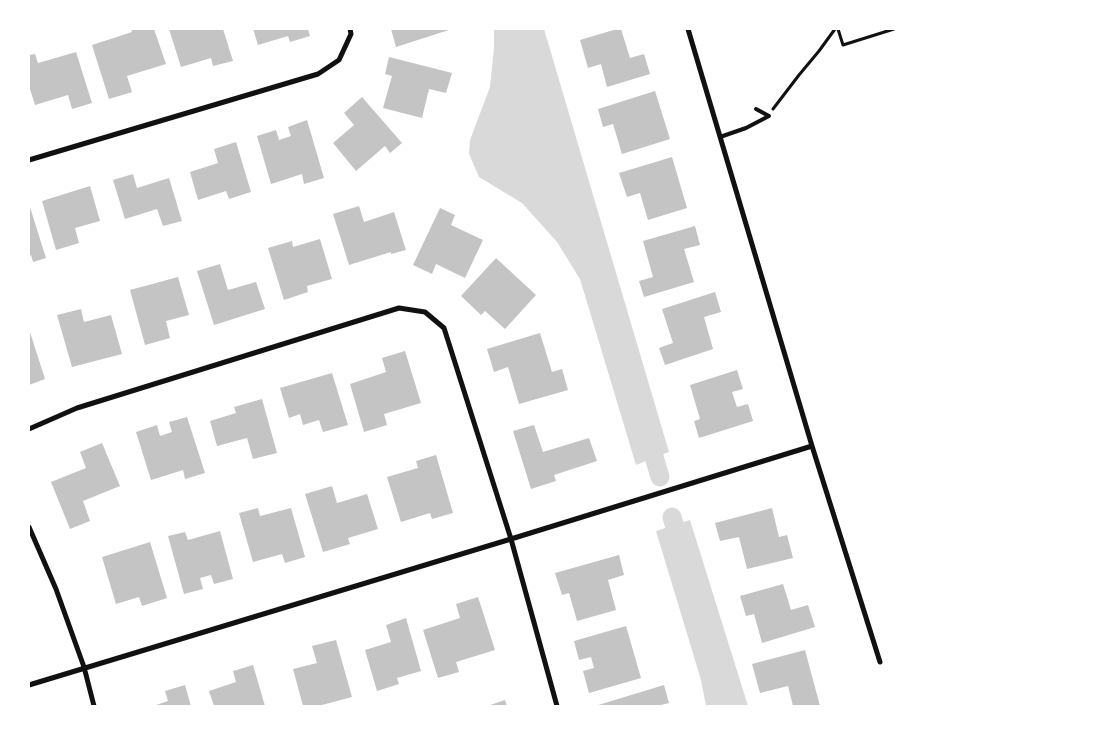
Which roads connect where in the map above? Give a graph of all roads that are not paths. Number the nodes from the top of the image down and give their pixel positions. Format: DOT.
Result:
graph roads {
  1 [pos="350,29"];
  2 [pos="688,29"];
  3 [pos="756,109"];
  4 [pos="720,137"];
  5 [pos="29,160"];
  6 [pos="29,429"];
  7 [pos="812,446"];
  8 [pos="29,527"];
  9 [pos="511,539"];
  10 [pos="880,662"];
  11 [pos="84,667"];
  12 [pos="29,685"];
  13 [pos="94,706"];
  14 [pos="557,706"];
  1 -- 5 [label="street"];
  2 -- 4 [label="street"];
  3 -- 4 [label="lane"];
  4 -- 7 [label="street"];
  6 -- 9 [label="street"];
  7 -- 9 [label="street"];
  7 -- 10 [label="street"];
  8 -- 11 [label="street"];
  9 -- 11 [label="street"];
  9 -- 14 [label="street"];
  11 -- 12 [label="street"];
  11 -- 13 [label="street"];
}
